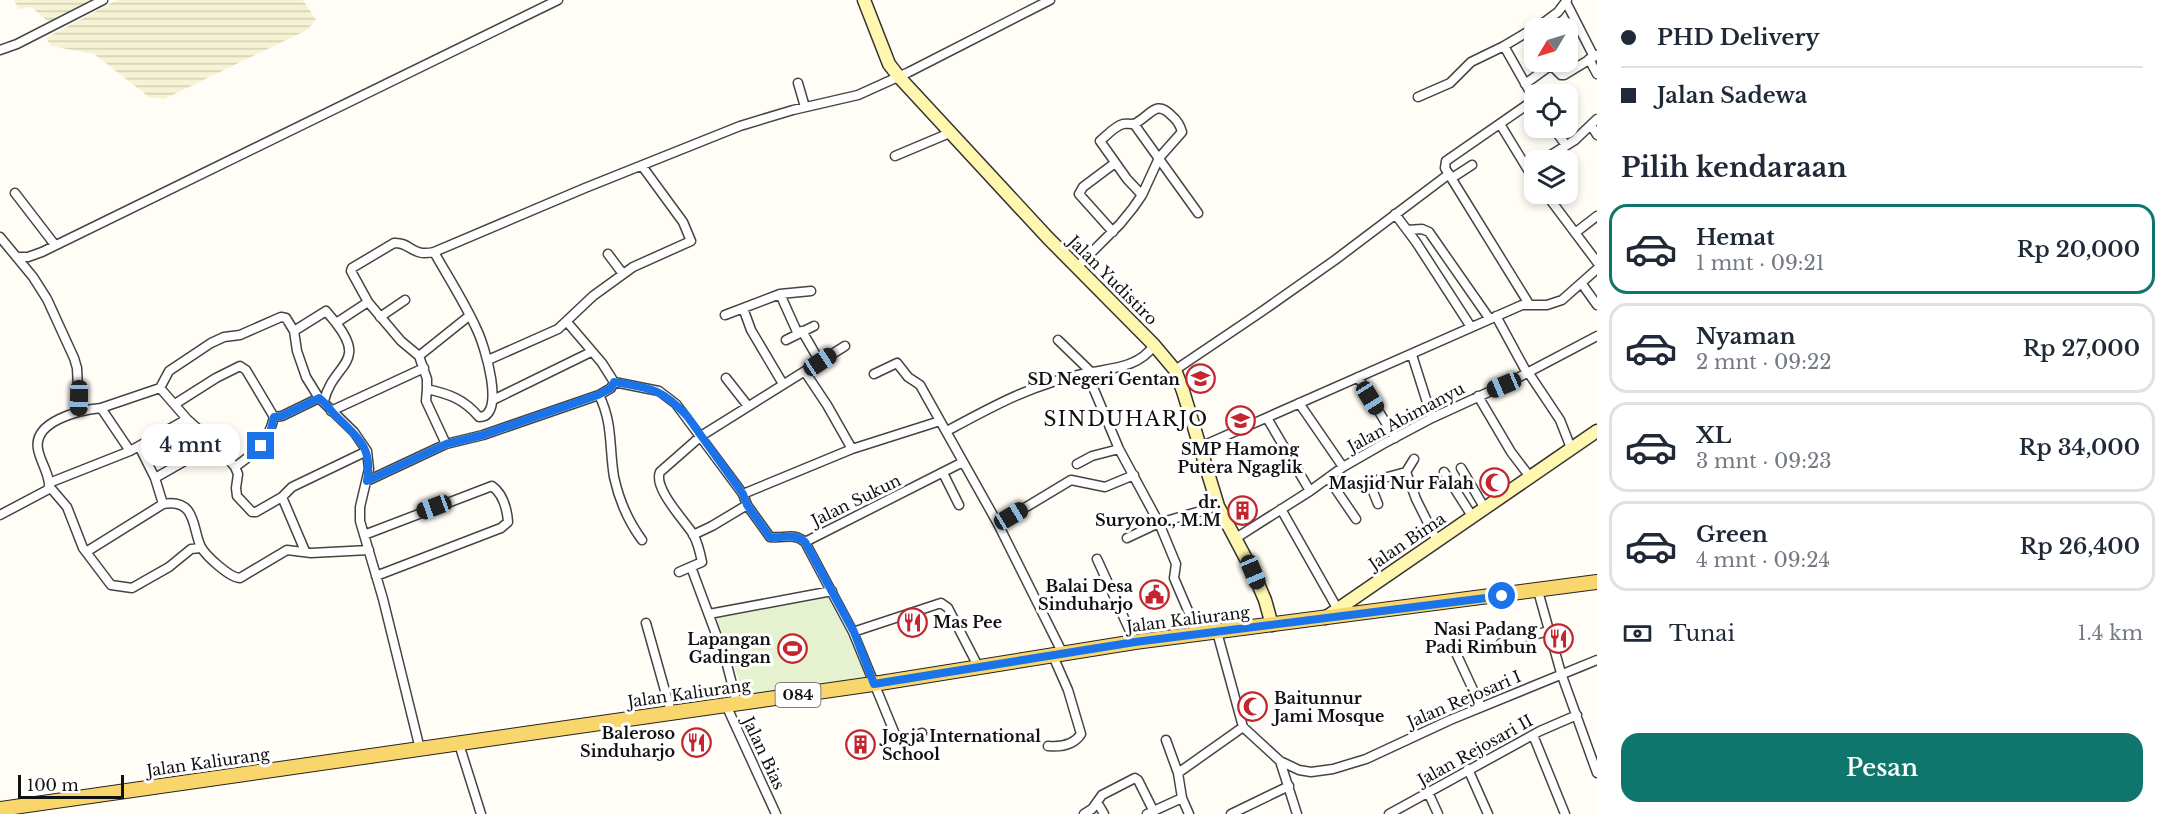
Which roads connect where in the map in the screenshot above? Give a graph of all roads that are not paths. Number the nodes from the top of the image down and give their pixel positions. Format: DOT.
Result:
graph roads {
  1 [pos="103,0"];
  2 [pos="558,0"];
  3 [pos="864,0"];
  4 [pos="1050,0"];
  5 [pos="1566,1"];
  6 [pos="1504,46"];
  7 [pos="0,50"];
  8 [pos="1593,57"];
  9 [pos="1597,74"];
  10 [pos="899,76"];
  11 [pos="798,83"];
  12 [pos="1525,84"];
  13 [pos="1418,97"];
  14 [pos="805,107"];
  15 [pos="1524,107"];
  16 [pos="1594,122"];
  17 [pos="1134,124"];
  18 [pos="1500,124"];
  19 [pos="952,132"];
  20 [pos="1597,135"];
  21 [pos="1561,138"];
  22 [pos="1566,145"];
  23 [pos="1558,150"];
  24 [pos="895,156"];
  25 [pos="1159,158"];
  26 [pos="1524,158"];
  27 [pos="1115,163"];
  28 [pos="1472,165"];
  29 [pos="642,166"];
  30 [pos="1450,176"];
  31 [pos="15,193"];
  32 [pos="1142,195"];
  33 [pos="1553,204"];
  34 [pos="1198,213"];
  35 [pos="1395,214"];
  36 [pos="1597,216"];
  37 [pos="1407,230"];
  38 [pos="1113,232"];
  39 [pos="1575,233"];
  40 [pos="0,237"];
  41 [pos="55,244"];
  42 [pos="9,248"];
  43 [pos="434,252"];
  44 [pos="0,254"];
  45 [pos="608,254"];
  46 [pos="17,257"];
  47 [pos="1597,262"];
  48 [pos="1077,267"];
  49 [pos="1597,269"];
  50 [pos="623,274"];
  51 [pos="1582,284"];
  52 [pos="811,291"];
  53 [pos="780,294"];
  54 [pos="405,300"];
  55 [pos="368,302"];
  56 [pos="1529,304"];
  57 [pos="1597,305"];
  58 [pos="743,308"];
  59 [pos="725,315"];
  60 [pos="469,316"];
  61 [pos="380,317"];
  62 [pos="1493,317"];
  63 [pos="567,322"];
  64 [pos="336,323"];
  65 [pos="814,326"];
  66 [pos="1471,327"];
  67 [pos="294,331"];
  68 [pos="800,333"];
  69 [pos="1597,336"];
  70 [pos="786,339"];
  71 [pos="1058,340"];
  72 [pos="1154,345"];
  73 [pos="845,346"];
  74 [pos="591,352"];
  75 [pos="1412,355"];
  76 [pos="419,356"];
  77 [pos="488,360"];
  78 [pos="820,362"];
  79 [pos="424,368"];
  80 [pos="1175,370"];
  81 [pos="805,372"];
  82 [pos="1089,373"];
  83 [pos="1527,373"];
  84 [pos="874,374"];
  85 [pos="1358,377"];
  86 [pos="726,378"];
  87 [pos="614,382"];
  88 [pos="783,384"];
  89 [pos="160,388"];
  90 [pos="427,389"];
  91 [pos="598,395"];
  92 [pos="1478,396"];
  93 [pos="322,400"];
  94 [pos="493,400"];
  95 [pos="1299,403"];
  96 [pos="175,404"];
  97 [pos="748,406"];
  98 [pos="101,408"];
  99 [pos="79,410"];
  100 [pos="331,411"];
  101 [pos="274,417"];
  102 [pos="187,418"];
  103 [pos="1267,418"];
  104 [pos="1432,418"];
  105 [pos="940,421"];
  106 [pos="947,431"];
  107 [pos="1597,431"];
  108 [pos="701,436"];
  109 [pos="1395,438"];
  110 [pos="212,441"];
  111 [pos="446,444"];
  112 [pos="139,446"];
  113 [pos="1200,447"];
  114 [pos="1571,448"];
  115 [pos="852,449"];
  116 [pos="1119,449"];
  117 [pos="130,451"];
  118 [pos="367,451"];
  119 [pos="1414,459"];
  120 [pos="963,462"];
  121 [pos="1077,464"];
  122 [pos="235,467"];
  123 [pos="1343,467"];
  124 [pos="1461,468"];
  125 [pos="1406,472"];
  126 [pos="1444,472"];
  127 [pos="943,474"];
  128 [pos="1134,475"];
  129 [pos="1530,477"];
  130 [pos="155,478"];
  131 [pos="1328,478"];
  132 [pos="367,481"];
  133 [pos="49,484"];
  134 [pos="1310,491"];
  135 [pos="743,494"];
  136 [pos="282,497"];
  137 [pos="164,504"];
  138 [pos="1378,504"];
  139 [pos="747,505"];
  140 [pos="959,505"];
  141 [pos="1218,506"];
  142 [pos="1484,507"];
  143 [pos="1281,509"];
  144 [pos="0,515"];
  145 [pos="1472,516"];
  146 [pos="1356,519"];
  147 [pos="1160,523"];
  148 [pos="998,524"];
  149 [pos="364,535"];
  150 [pos="693,535"];
  151 [pos="1126,538"];
  152 [pos="1236,538"];
  153 [pos="642,540"];
  154 [pos="1437,541"];
  155 [pos="805,542"];
  156 [pos="201,548"];
  157 [pos="369,550"];
  158 [pos="305,551"];
  159 [pos="86,552"];
  160 [pos="1097,559"];
  161 [pos="691,567"];
  162 [pos="679,572"];
  163 [pos="376,576"];
  164 [pos="1597,582"];
  165 [pos="832,591"];
  166 [pos="1538,591"];
  167 [pos="1343,609"];
  168 [pos="709,614"];
  169 [pos="646,623"];
  170 [pos="1272,625"];
  171 [pos="1549,631"];
  172 [pos="854,632"];
  173 [pos="1216,632"];
  174 [pos="1198,634"];
  175 [pos="1135,642"];
  176 [pos="1501,643"];
  177 [pos="1456,653"];
  178 [pos="1058,655"];
  179 [pos="1597,660"];
  180 [pos="979,668"];
  181 [pos="1561,673"];
  182 [pos="874,684"];
  183 [pos="731,704"];
  184 [pos="1481,707"];
  185 [pos="671,712"];
  186 [pos="1577,715"];
  187 [pos="1243,727"];
  188 [pos="922,733"];
  189 [pos="1533,735"];
  190 [pos="1166,740"];
  191 [pos="459,744"];
  192 [pos="1048,746"];
  193 [pos="420,749"];
  194 [pos="1280,761"];
  195 [pos="1468,769"];
  196 [pos="1178,772"];
  197 [pos="1597,773"];
  198 [pos="1288,786"];
  199 [pos="1428,792"];
  200 [pos="1182,798"];
  201 [pos="1097,802"];
  202 [pos="0,809"];
  203 [pos="1402,811"];
  204 [pos="1150,812"];
  205 [pos="1235,813"];
  206 [pos="481,814"];
  207 [pos="776,814"];
  208 [pos="1084,814"];
  209 [pos="1104,814"];
  210 [pos="1189,814"];
  211 [pos="1297,814"];
  212 [pos="1389,814"];
  213 [pos="1438,814"];
  214 [pos="1488,814"];
  215 [pos="1565,814"];
  1 -- 7 [label="street"];
  2 -- 41 [label="street"];
  3 -- 10 [label="street, Jalan Yudistiro"];
  4 -- 10 [label="street"];
  5 -- 6 [label="street"];
  5 -- 8 [label="street"];
  6 -- 12 [label="street"];
  6 -- 13 [label="street"];
  8 -- 9 [label="street"];
  8 -- 12 [label="street"];
  10 -- 14 [label="street"];
  10 -- 19 [label="street, Jalan Yudistiro"];
  11 -- 14 [label="street"];
  14 -- 29 [label="street"];
  15 -- 18 [label="street"];
  16 -- 20 [label="street"];
  16 -- 22 [label="street"];
  17 -- 25 [label="street"];
  17 -- 25 [label="street"];
  17 -- 27 [label="street"];
  18 -- 26 [label="street"];
  18 -- 30 [label="street"];
  19 -- 24 [label="street"];
  19 -- 48 [label="street, Jalan Yudistiro"];
  21 -- 22 [label="street"];
  22 -- 23 [label="street"];
  25 -- 32 [label="street"];
  25 -- 34 [label="street"];
  27 -- 32 [label="street"];
  27 -- 38 [label="street"];
  28 -- 30 [label="street"];
  29 -- 43 [label="street"];
  29 -- 50 [label="street"];
  30 -- 35 [label="street"];
  30 -- 56 [label="street"];
  31 -- 41 [label="street"];
  32 -- 38 [label="street"];
  33 -- 39 [label="street"];
  35 -- 37 [label="street"];
  35 -- 80 [label="street"];
  36 -- 39 [label="street"];
  37 -- 62 [label="street"];
  37 -- 66 [label="street"];
  38 -- 48 [label="street"];
  39 -- 47 [label="street"];
  40 -- 42 [label="street"];
  41 -- 46 [label="street"];
  42 -- 44 [label="street"];
  42 -- 46 [label="street"];
  43 -- 55 [label="street"];
  43 -- 60 [label="street"];
  45 -- 50 [label="street"];
  46 -- 99 [label="street"];
  48 -- 72 [label="street, Jalan Yudistiro"];
  49 -- 51 [label="street"];
  50 -- 63 [label="street"];
  51 -- 56 [label="street"];
  51 -- 57 [label="street"];
  52 -- 53 [label="street"];
  53 -- 58 [label="street"];
  53 -- 68 [label="street"];
  54 -- 61 [label="street"];
  55 -- 61 [label="street"];
  55 -- 64 [label="street"];
  56 -- 62 [label="street"];
  58 -- 59 [label="street"];
  58 -- 88 [label="street"];
  60 -- 76 [label="street"];
  60 -- 77 [label="street"];
  61 -- 76 [label="street"];
  62 -- 66 [label="street"];
  62 -- 83 [label="street"];
  63 -- 74 [label="street"];
  63 -- 77 [label="street"];
  64 -- 67 [label="street"];
  64 -- 93 [label="street"];
  65 -- 68 [label="street"];
  66 -- 75 [label="street"];
  67 -- 89 [label="street"];
  67 -- 93 [label="street"];
  68 -- 70 [label="street"];
  68 -- 78 [label="street"];
  69 -- 83 [label="street, Jalan Abimanyu"];
  71 -- 82 [label="street"];
  72 -- 80 [label="street, Jalan Yudistiro"];
  72 -- 82 [label="street"];
  73 -- 78 [label="street"];
  74 -- 87 [label="street"];
  74 -- 94 [label="street"];
  75 -- 85 [label="street"];
  75 -- 104 [label="street"];
  76 -- 79 [label="street"];
  77 -- 94 [label="street"];
  78 -- 81 [label="street"];
  79 -- 90 [label="street"];
  79 -- 100 [label="street"];
  80 -- 113 [label="street, Jalan Yudistiro"];
  81 -- 88 [label="street"];
  81 -- 115 [label="street"];
  82 -- 106 [label="street"];
  82 -- 116 [label="street"];
  83 -- 92 [label="street, Jalan Abimanyu"];
  83 -- 114 [label="street"];
  84 -- 105 [label="street"];
  85 -- 95 [label="street"];
  85 -- 109 [label="street"];
  86 -- 97 [label="street"];
  87 -- 91 [label="street"];
  87 -- 108 [label="street, Jalan Sukun"];
  88 -- 97 [label="street"];
  89 -- 96 [label="street"];
  89 -- 98 [label="street"];
  90 -- 94 [label="street"];
  90 -- 111 [label="street"];
  91 -- 111 [label="street"];
  91 -- 153 [label="street"];
  92 -- 104 [label="street, Jalan Abimanyu"];
  92 -- 129 [label="street"];
  93 -- 100 [label="street"];
  93 -- 101 [label="street"];
  95 -- 103 [label="street"];
  95 -- 123 [label="street"];
  96 -- 101 [label="street"];
  96 -- 102 [label="street"];
  97 -- 108 [label="street"];
  98 -- 99 [label="street"];
  98 -- 117 [label="street"];
  99 -- 133 [label="street"];
  100 -- 118 [label="street"];
  101 -- 122 [label="street"];
  102 -- 110 [label="street"];
  102 -- 112 [label="street"];
  103 -- 113 [label="street"];
  103 -- 134 [label="street"];
  104 -- 109 [label="street, Jalan Abimanyu"];
  105 -- 106 [label="street"];
  105 -- 115 [label="street"];
  106 -- 120 [label="street"];
  107 -- 114 [label="street, Jalan Bima"];
  108 -- 135 [label="street, Jalan Sukun"];
  108 -- 150 [label="street"];
  109 -- 123 [label="street, Jalan Abimanyu"];
  110 -- 122 [label="street"];
  110 -- 130 [label="street"];
  111 -- 132 [label="street"];
  112 -- 117 [label="street"];
  112 -- 130 [label="street"];
  113 -- 141 [label="street, Jalan Yudistiro"];
  114 -- 129 [label="street, Jalan Bima"];
  115 -- 135 [label="street"];
  116 -- 121 [label="street"];
  116 -- 128 [label="street"];
  117 -- 133 [label="street"];
  118 -- 132 [label="street"];
  118 -- 136 [label="street"];
  119 -- 125 [label="street"];
  120 -- 127 [label="street, Jalan Sukun"];
  120 -- 148 [label="street"];
  122 -- 136 [label="street"];
  123 -- 131 [label="street, Jalan Abimanyu"];
  124 -- 142 [label="street"];
  125 -- 138 [label="street"];
  125 -- 154 [label="street"];
  126 -- 145 [label="street"];
  127 -- 140 [label="street"];
  127 -- 155 [label="street, Jalan Sukun"];
  128 -- 147 [label="street"];
  128 -- 148 [label="street"];
  129 -- 142 [label="street, Jalan Bima"];
  130 -- 137 [label="street"];
  131 -- 134 [label="street, Jalan Abimanyu"];
  131 -- 146 [label="street"];
  132 -- 149 [label="street"];
  133 -- 144 [label="street"];
  133 -- 159 [label="street"];
  134 -- 143 [label="street, Jalan Abimanyu"];
  135 -- 139 [label="street, Jalan Sukun"];
  136 -- 158 [label="street"];
  137 -- 156 [label="street"];
  137 -- 159 [label="street"];
  139 -- 150 [label="street"];
  139 -- 155 [label="street, Jalan Sukun"];
  141 -- 147 [label="street"];
  141 -- 152 [label="street, Jalan Yudistiro"];
  142 -- 145 [label="street, Jalan Bima"];
  143 -- 152 [label="street, Jalan Abimanyu"];
  143 -- 167 [label="street"];
  145 -- 154 [label="street, Jalan Bima"];
  147 -- 151 [label="street"];
  147 -- 174 [label="street"];
  148 -- 178 [label="street"];
  149 -- 157 [label="street"];
  149 -- 163 [label="street"];
  150 -- 161 [label="street"];
  152 -- 170 [label="street, Jalan Yudistiro"];
  154 -- 167 [label="street, Jalan Bima"];
  155 -- 165 [label="street"];
  156 -- 158 [label="street"];
  156 -- 159 [label="street"];
  157 -- 158 [label="street"];
  157 -- 163 [label="street"];
  160 -- 175 [label="street"];
  161 -- 162 [label="street"];
  161 -- 168 [label="street, Jalan Bias"];
  163 -- 193 [label="street"];
  164 -- 166 [label="main road, Jalan Kaliurang / 084"];
  165 -- 168 [label="street"];
  165 -- 172 [label="street"];
  166 -- 167 [label="main road, Jalan Kaliurang / 084"];
  166 -- 171 [label="street"];
  167 -- 170 [label="main road, Jalan Kaliurang / 084"];
  168 -- 183 [label="street, Jalan Bias"];
  169 -- 185 [label="street"];
  170 -- 173 [label="main road, Jalan Kaliurang / 084"];
  171 -- 176 [label="street"];
  171 -- 181 [label="street"];
  172 -- 180 [label="street"];
  172 -- 182 [label="street"];
  173 -- 174 [label="main road, Jalan Kaliurang / 084"];
  173 -- 187 [label="street"];
  174 -- 175 [label="main road, Jalan Kaliurang / 084"];
  175 -- 178 [label="main road, Jalan Kaliurang / 084"];
  177 -- 184 [label="street"];
  178 -- 180 [label="main road, Jalan Kaliurang / 084"];
  178 -- 192 [label="street"];
  179 -- 181 [label="street, Jalan Rejosari I"];
  180 -- 182 [label="main road, Jalan Kaliurang / 084"];
  181 -- 184 [label="street, Jalan Rejosari I"];
  181 -- 186 [label="street"];
  182 -- 183 [label="main road, Jalan Kaliurang / 084"];
  182 -- 188 [label="street"];
  183 -- 185 [label="main road, Jalan Kaliurang / 084"];
  183 -- 207 [label="street, Jalan Bias"];
  184 -- 194 [label="street, Jalan Rejosari I"];
  185 -- 191 [label="main road, Jalan Kaliurang / 084"];
  186 -- 189 [label="street, Jalan Rejosari II"];
  186 -- 197 [label="street"];
  187 -- 194 [label="street, Jalan Rejosari I"];
  187 -- 196 [label="street"];
  189 -- 195 [label="street, Jalan Rejosari II"];
  189 -- 215 [label="street"];
  190 -- 196 [label="street"];
  191 -- 193 [label="main road, Jalan Kaliurang / 084"];
  191 -- 206 [label="street"];
  193 -- 202 [label="main road, Jalan Kaliurang / 084"];
  194 -- 198 [label="street"];
  195 -- 199 [label="street, Jalan Rejosari II"];
  195 -- 214 [label="street"];
  196 -- 200 [label="street"];
  198 -- 205 [label="street"];
  198 -- 211 [label="street"];
  199 -- 203 [label="street, Jalan Rejosari II"];
  199 -- 213 [label="street"];
  200 -- 204 [label="street"];
  200 -- 210 [label="street"];
  201 -- 204 [label="street"];
  201 -- 208 [label="street"];
  201 -- 209 [label="street"];
  203 -- 212 [label="street, Jalan Rejosari II"];
}
